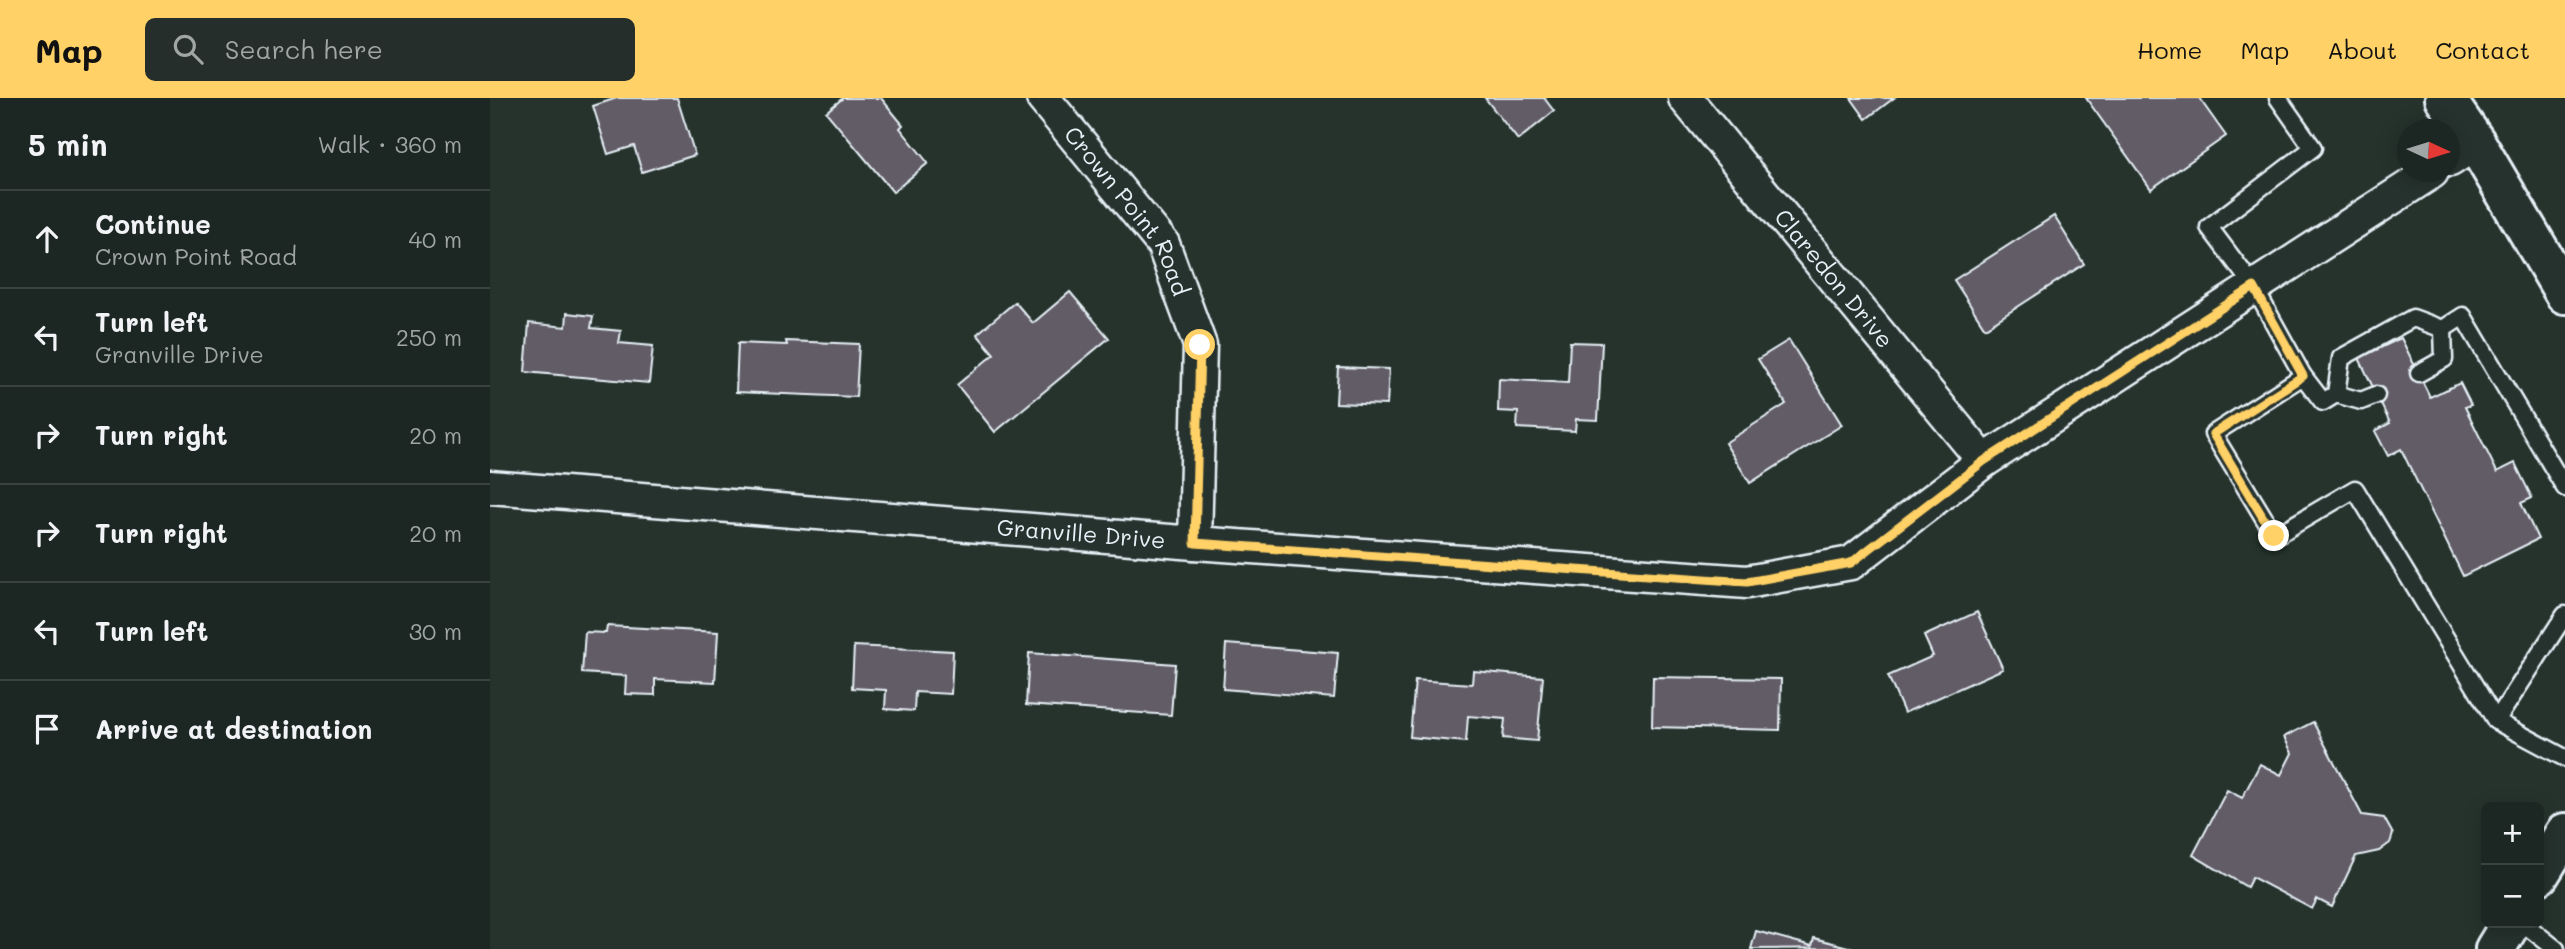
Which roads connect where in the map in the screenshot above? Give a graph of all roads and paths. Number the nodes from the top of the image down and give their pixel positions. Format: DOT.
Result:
graph roads {
  1 [pos="1043,98"];
  2 [pos="1685,98"];
  3 [pos="2278,98"];
  4 [pos="2453,101"];
  5 [pos="2463,152"];
  6 [pos="2417,182"];
  7 [pos="2254,287"];
  8 [pos="2565,294"];
  9 [pos="2443,329"];
  10 [pos="2419,373"];
  11 [pos="2303,376"];
  12 [pos="2336,394"];
  13 [pos="2376,395"];
  14 [pos="1984,461"];
  15 [pos="490,487"];
  16 [pos="2565,488"];
  17 [pos="1195,543"];
  18 [pos="2565,615"];
  19 [pos="2496,722"];
  20 [pos="2565,758"];
  21 [pos="2565,833"];
  22 [pos="2544,867"];
  23 [pos="2508,928"];
  24 [pos="2529,928"];
  25 [pos="2495,949"];
  26 [pos="2556,949"];
  1 -- 17 [label="street, Crown Point Road"];
  2 -- 14 [label="street, Claredon Drive"];
  3 -- 7 [label="lane"];
  4 -- 5 [label="main road"];
  5 -- 8 [label="main road"];
  6 -- 7 [label="street, Granville Drive"];
  7 -- 11 [label="lane"];
  7 -- 14 [label="street, Granville Drive"];
  9 -- 10 [label="lane"];
  9 -- 12 [label="lane"];
  9 -- 16 [label="lane"];
  11 -- 12 [label="lane"];
  11 -- 19 [label="lane"];
  12 -- 13 [label="lane"];
  14 -- 17 [label="street, Granville Drive"];
  15 -- 17 [label="street, Granville Drive"];
  18 -- 19 [label="lane"];
  19 -- 20 [label="lane"];
  21 -- 22 [label="main road"];
  23 -- 25 [label="main road"];
  24 -- 26 [label="lane"];
}
